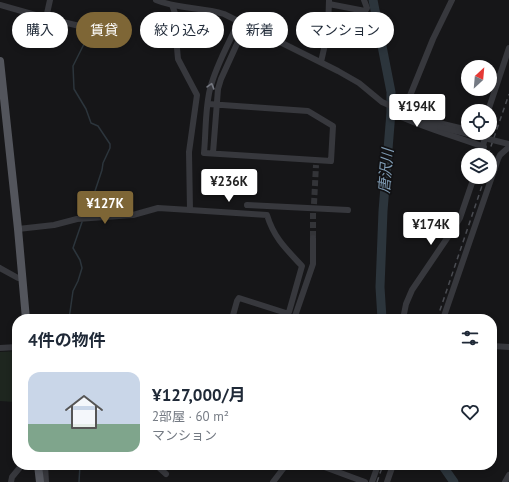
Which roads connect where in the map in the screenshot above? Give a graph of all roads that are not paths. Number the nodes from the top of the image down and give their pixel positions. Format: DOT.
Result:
graph roads {
  1 [pos="50,0"];
  2 [pos="156,0"];
  3 [pos="364,0"];
  4 [pos="452,0"];
  5 [pos="329,2"];
  6 [pos="0,5"];
  7 [pos="172,5"];
  8 [pos="25,12"];
  9 [pos="47,12"];
  10 [pos="232,18"];
  11 [pos="232,37"];
  12 [pos="288,46"];
  13 [pos="235,48"];
  14 [pos="509,48"];
  15 [pos="0,61"];
  16 [pos="320,62"];
  17 [pos="2,97"];
  18 [pos="208,104"];
  19 [pos="490,104"];
  20 [pos="216,105"];
  21 [pos="396,108"];
  22 [pos="405,108"];
  23 [pos="461,128"];
  24 [pos="485,140"];
  25 [pos="484,147"];
  26 [pos="508,148"];
  27 [pos="213,153"];
  28 [pos="472,184"];
  29 [pos="247,205"];
  30 [pos="190,210"];
  31 [pos="348,210"];
  32 [pos="18,229"];
  33 [pos="313,238"];
  34 [pos="0,268"];
  35 [pos="22,278"];
  36 [pos="26,314"];
  37 [pos="233,314"];
  38 [pos="296,314"];
  39 [pos="403,314"];
  40 [pos="445,314"];
  41 [pos="497,346"];
  42 [pos="12,347"];
  43 [pos="509,347"];
  44 [pos="0,348"];
  45 [pos="18,470"];
  46 [pos="39,470"];
  47 [pos="45,470"];
  48 [pos="162,470"];
  49 [pos="282,470"];
  50 [pos="333,470"];
  51 [pos="376,470"];
  52 [pos="391,470"];
  53 [pos="166,474"];
  54 [pos="509,475"];
  55 [pos="11,482"];
  56 [pos="40,482"];
  57 [pos="46,482"];
  58 [pos="274,482"];
  59 [pos="365,482"];
  60 [pos="372,482"];
  61 [pos="387,482"];
  62 [pos="505,482"];
  1 -- 9 [label="street"];
  2 -- 7 [label="street"];
  3 -- 5 [label="street"];
  4 -- 22 [label="street"];
  5 -- 16 [label="street"];
  6 -- 8 [label="street"];
  7 -- 10 [label="street"];
  7 -- 30 [label="street"];
  18 -- 11 [label="street, one-way"];
  12 -- 16 [label="street"];
  13 -- 20 [label="street"];
  14 -- 19 [label="street"];
  15 -- 17 [label="main road"];
  16 -- 21 [label="street"];
  17 -- 32 [label="main road"];
  18 -- 20 [label="street"];
  18 -- 27 [label="street"];
  20 -- 27 [label="street"];
  20 -- 27 [label="street"];
  21 -- 22 [label="street"];
  21 -- 25 [label="street"];
  21 -- 26 [label="street, bridge"];
  22 -- 23 [label="street"];
  24 -- 25 [label="street"];
  26 -- 40 [label="street"];
  28 -- 39 [label="street"];
  29 -- 31 [label="street"];
  30 -- 32 [label="street"];
  30 -- 37 [label="street"];
  32 -- 35 [label="main road"];
  33 -- 38 [label="street"];
  34 -- 35 [label="street"];
  35 -- 36 [label="main road"];
  41 -- 43 [label="street"];
  42 -- 44 [label="street"];
  45 -- 55 [label="street"];
  46 -- 56 [label="main road"];
  47 -- 57 [label="street"];
  48 -- 53 [label="street"];
  49 -- 58 [label="street"];
  50 -- 59 [label="street"];
  51 -- 60 [label="street"];
  52 -- 61 [label="street"];
  54 -- 62 [label="street"];
}
